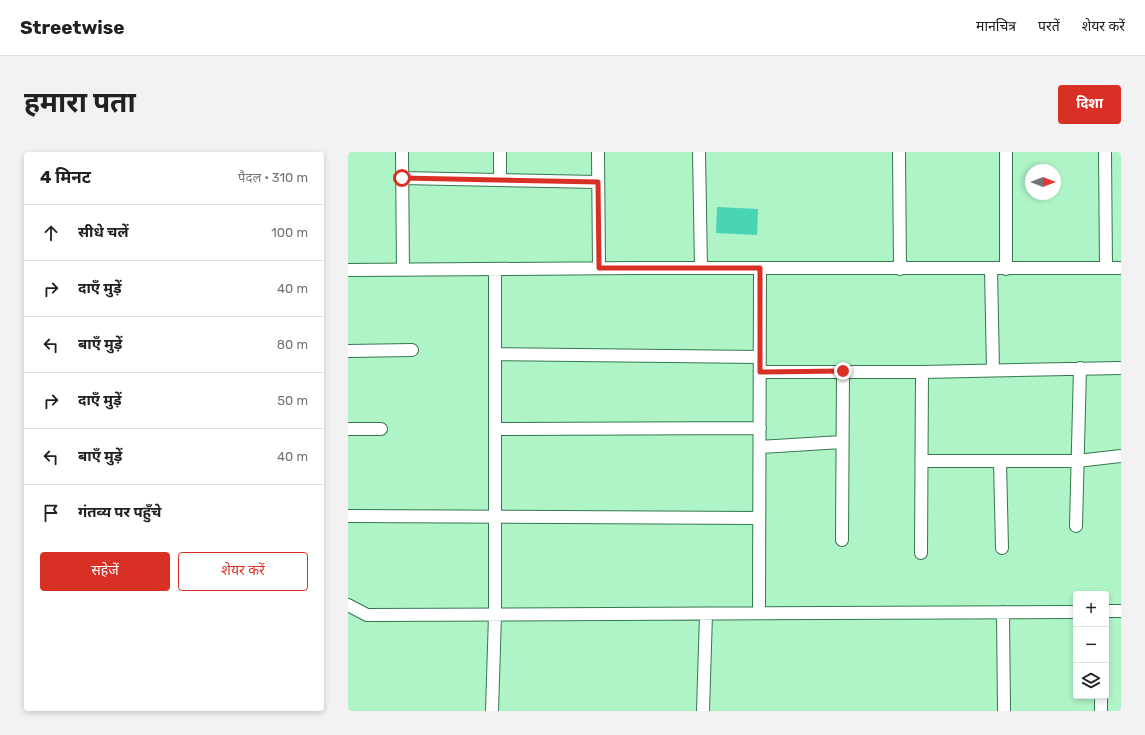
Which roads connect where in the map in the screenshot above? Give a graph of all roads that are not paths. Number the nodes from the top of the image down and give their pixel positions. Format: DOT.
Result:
graph roads {
  1 [pos="402,152"];
  2 [pos="500,152"];
  3 [pos="598,152"];
  4 [pos="699,152"];
  5 [pos="899,152"];
  6 [pos="1006,152"];
  7 [pos="1105,152"];
  8 [pos="402,178"];
  9 [pos="500,179"];
  10 [pos="598,182"];
  11 [pos="599,268"];
  12 [pos="701,268"];
  13 [pos="760,268"];
  14 [pos="1106,268"];
  15 [pos="1121,268"];
  16 [pos="495,269"];
  17 [pos="900,269"];
  18 [pos="991,269"];
  19 [pos="1006,269"];
  20 [pos="348,270"];
  21 [pos="403,270"];
  22 [pos="412,350"];
  23 [pos="348,351"];
  24 [pos="495,354"];
  25 [pos="760,357"];
  26 [pos="1080,368"];
  27 [pos="1121,368"];
  28 [pos="993,370"];
  29 [pos="843,371"];
  30 [pos="760,372"];
  31 [pos="922,372"];
  32 [pos="760,428"];
  33 [pos="381,429"];
  34 [pos="495,429"];
  35 [pos="348,430"];
  36 [pos="842,442"];
  37 [pos="760,447"];
  38 [pos="1121,456"];
  39 [pos="922,461"];
  40 [pos="1000,461"];
  41 [pos="1077,461"];
  42 [pos="348,516"];
  43 [pos="495,516"];
  44 [pos="759,518"];
  45 [pos="1076,526"];
  46 [pos="842,540"];
  47 [pos="1002,548"];
  48 [pos="921,553"];
  49 [pos="348,605"];
  50 [pos="1109,611"];
  51 [pos="1121,611"];
  52 [pos="1003,612"];
  53 [pos="1073,612"];
  54 [pos="759,613"];
  55 [pos="706,614"];
  56 [pos="495,615"];
  57 [pos="1101,699"];
  58 [pos="492,711"];
  59 [pos="704,711"];
  60 [pos="1004,711"];
  61 [pos="1101,711"];
  1 -- 8 [label="street"];
  2 -- 9 [label="street"];
  3 -- 10 [label="street"];
  4 -- 12 [label="street"];
  5 -- 17 [label="street"];
  6 -- 19 [label="street"];
  7 -- 14 [label="street"];
  8 -- 9 [label="street"];
  8 -- 21 [label="street"];
  9 -- 10 [label="street"];
  10 -- 11 [label="street"];
  11 -- 12 [label="street"];
  11 -- 16 [label="street"];
  12 -- 13 [label="street"];
  13 -- 17 [label="street"];
  13 -- 25 [label="street"];
  14 -- 15 [label="street"];
  14 -- 19 [label="street"];
  16 -- 21 [label="street"];
  16 -- 24 [label="street"];
  17 -- 18 [label="street"];
  18 -- 19 [label="street"];
  18 -- 28 [label="street"];
  20 -- 21 [label="street"];
  22 -- 23 [label="street"];
  24 -- 25 [label="street"];
  24 -- 34 [label="street"];
  25 -- 30 [label="street"];
  26 -- 27 [label="street"];
  26 -- 28 [label="street"];
  26 -- 41 [label="street"];
  28 -- 31 [label="street"];
  29 -- 30 [label="street"];
  29 -- 31 [label="street"];
  29 -- 36 [label="street"];
  30 -- 32 [label="street"];
  31 -- 39 [label="street"];
  32 -- 34 [label="street"];
  32 -- 37 [label="street"];
  33 -- 35 [label="street"];
  34 -- 43 [label="street"];
  36 -- 37 [label="street"];
  36 -- 46 [label="street"];
  37 -- 44 [label="street"];
  38 -- 41 [label="street"];
  39 -- 40 [label="street"];
  39 -- 48 [label="street"];
  40 -- 41 [label="street"];
  40 -- 47 [label="street"];
  41 -- 45 [label="street"];
  42 -- 43 [label="street"];
  43 -- 44 [label="street"];
  43 -- 56 [label="street"];
  44 -- 54 [label="street"];
  49 -- 56 [label="street"];
  50 -- 51 [label="street"];
  52 -- 53 [label="street"];
  52 -- 54 [label="street"];
  52 -- 60 [label="street"];
  54 -- 55 [label="street"];
  55 -- 56 [label="street"];
  55 -- 59 [label="street"];
  56 -- 58 [label="street"];
  57 -- 61 [label="street"];
}
